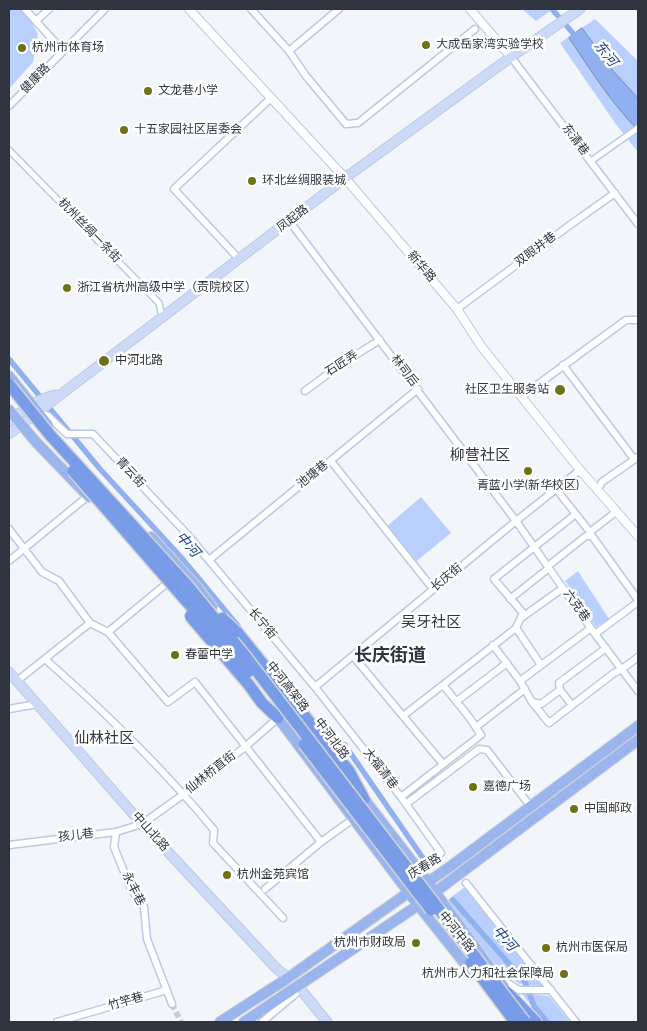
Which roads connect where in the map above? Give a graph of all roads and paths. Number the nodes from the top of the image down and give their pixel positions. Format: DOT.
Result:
graph roads {
  1 [pos="25,9"];
  2 [pos="49,9"];
  3 [pos="105,9"];
  4 [pos="189,9"];
  5 [pos="251,9"];
  6 [pos="339,9"];
  7 [pos="470,9"];
  8 [pos="577,11"];
  9 [pos="36,20"];
  10 [pos="475,29"];
  11 [pos="63,51"];
  12 [pos="289,51"];
  13 [pos="511,57"];
  14 [pos="271,98"];
  15 [pos="9,106"];
  16 [pos="636,130"];
  17 [pos="9,150"];
  18 [pos="591,161"];
  19 [pos="346,178"];
  20 [pos="615,194"];
  21 [pos="290,222"];
  22 [pos="638,224"];
  23 [pos="239,259"];
  24 [pos="457,309"];
  25 [pos="162,317"];
  26 [pos="638,320"];
  27 [pos="380,340"];
  28 [pos="563,365"];
  29 [pos="9,376"];
  30 [pos="9,384"];
  31 [pos="418,390"];
  32 [pos="305,391"];
  33 [pos="9,396"];
  34 [pos="522,396"];
  35 [pos="41,403"];
  36 [pos="13,418"];
  37 [pos="9,434"];
  38 [pos="636,458"];
  39 [pos="331,461"];
  40 [pos="580,470"];
  41 [pos="81,480"];
  42 [pos="556,489"];
  43 [pos="598,489"];
  44 [pos="88,496"];
  45 [pos="617,511"];
  46 [pos="572,517"];
  47 [pos="516,520"];
  48 [pos="9,529"];
  49 [pos="638,536"];
  50 [pos="534,546"];
  51 [pos="24,548"];
  52 [pos="9,560"];
  53 [pos="209,560"];
  54 [pos="548,567"];
  55 [pos="166,584"];
  56 [pos="187,585"];
  57 [pos="563,588"];
  58 [pos="433,589"];
  59 [pos="510,599"];
  60 [pos="638,601"];
  61 [pos="521,618"];
  62 [pos="90,623"];
  63 [pos="516,628"];
  64 [pos="593,631"];
  65 [pos="108,632"];
  66 [pos="494,645"];
  67 [pos="606,648"];
  68 [pos="353,656"];
  69 [pos="638,657"];
  70 [pos="45,659"];
  71 [pos="507,663"];
  72 [pos="541,665"];
  73 [pos="622,669"];
  74 [pos="9,672"];
  75 [pos="520,680"];
  76 [pos="17,681"];
  77 [pos="443,685"];
  78 [pos="315,688"];
  79 [pos="525,689"];
  80 [pos="560,690"];
  81 [pos="638,691"];
  82 [pos="457,701"];
  83 [pos="532,702"];
  84 [pos="37,704"];
  85 [pos="572,705"];
  86 [pos="9,709"];
  87 [pos="403,716"];
  88 [pos="278,718"];
  89 [pos="638,726"];
  90 [pos="476,727"];
  91 [pos="638,740"];
  92 [pos="245,747"];
  93 [pos="443,764"];
  94 [pos="184,794"];
  95 [pos="401,797"];
  96 [pos="364,799"];
  97 [pos="406,804"];
  98 [pos="531,807"];
  99 [pos="353,819"];
  100 [pos="142,824"];
  101 [pos="116,832"];
  102 [pos="321,842"];
  103 [pos="9,845"];
  104 [pos="441,853"];
  105 [pos="428,882"];
  106 [pos="466,883"];
  107 [pos="265,889"];
  108 [pos="409,892"];
  109 [pos="435,892"];
  110 [pos="418,905"];
  111 [pos="283,918"];
  112 [pos="497,976"];
  113 [pos="288,978"];
  114 [pos="298,986"];
  115 [pos="168,990"];
  116 [pos="551,990"];
  117 [pos="508,992"];
  118 [pos="172,1004"];
  119 [pos="57,1022"];
  120 [pos="220,1022"];
  121 [pos="244,1022"];
  122 [pos="262,1022"];
  123 [pos="327,1022"];
  124 [pos="511,1022"];
  125 [pos="514,1022"];
  126 [pos="525,1022"];
  127 [pos="530,1022"];
  128 [pos="536,1022"];
  129 [pos="576,1022"];
  1 -- 9 [label="street"];
  2 -- 9 [label="street"];
  3 -- 11 [label="street, 健康路"];
  4 -- 14 [label="street, 新华路"];
  5 -- 12 [label="street"];
  6 -- 12 [label="street"];
  7 -- 13 [label="street"];
  8 -- 13 [label="main road, 凤起路"];
  9 -- 11 [label="street"];
  10 -- 12 [label="street"];
  11 -- 15 [label="street, 健康路"];
  13 -- 18 [label="street, 东清巷"];
  13 -- 19 [label="main road, 凤起路"];
  14 -- 19 [label="street, 新华路"];
  14 -- 23 [label="street"];
  16 -- 18 [label="street"];
  17 -- 25 [label="street, 杭州丝绸一条街"];
  18 -- 20 [label="street, 东清巷"];
  19 -- 21 [label="main road, 凤起路"];
  19 -- 24 [label="street, 新华路"];
  20 -- 22 [label="street, 东清巷"];
  20 -- 24 [label="street, 双眼井巷"];
  21 -- 23 [label="main road, 凤起路"];
  21 -- 27 [label="street, 林司后"];
  23 -- 25 [label="main road, 凤起路"];
  24 -- 34 [label="street, 新华路"];
  25 -- 35 [label="main road, 凤起路"];
  26 -- 28 [label="street"];
  27 -- 31 [label="street, 林司后"];
  27 -- 32 [label="street, 石匠弄"];
  28 -- 34 [label="street"];
  28 -- 38 [label="street"];
  29 -- 35 [label="main road, 中河北路"];
  30 -- 56 [label="highway, 中河高架路, bridge"];
  31 -- 39 [label="street, 池塘巷"];
  31 -- 47 [label="street, 林司后"];
  33 -- 41 [label="highway, 中河高架路, bridge"];
  34 -- 40 [label="street, 新华路"];
  35 -- 36 [label="main road, 凤起路"];
  35 -- 53 [label="street, 青云街"];
  35 -- 96 [label="main road, 中河北路"];
  36 -- 37 [label="main road"];
  36 -- 44 [label="main road"];
  38 -- 43 [label="street"];
  39 -- 53 [label="street, 池塘巷"];
  39 -- 58 [label="street"];
  40 -- 42 [label="street, 长庆街"];
  40 -- 43 [label="street, 新华路"];
  41 -- 88 [label="highway, bridge"];
  41 -- 125 [label="highway, 中河高架路, bridge"];
  42 -- 45 [label="street"];
  42 -- 47 [label="street, 长庆街"];
  43 -- 45 [label="street, 新华路"];
  44 -- 51 [label="street"];
  44 -- 55 [label="main road"];
  45 -- 49 [label="street, 新华路"];
  46 -- 50 [label="street"];
  47 -- 50 [label="street, 六克巷"];
  47 -- 58 [label="street, 长庆街"];
  48 -- 51 [label="street"];
  50 -- 54 [label="street, 六克巷"];
  50 -- 59 [label="street"];
  51 -- 52 [label="street"];
  51 -- 62 [label="street"];
  53 -- 78 [label="street, 长宁街"];
  54 -- 57 [label="street, 六克巷"];
  54 -- 59 [label="street"];
  54 -- 60 [label="street"];
  55 -- 65 [label="street"];
  55 -- 88 [label="main road"];
  56 -- 96 [label="highway, bridge"];
  56 -- 126 [label="highway, 中河高架路, bridge"];
  57 -- 61 [label="street"];
  57 -- 64 [label="street, 六克巷"];
  58 -- 68 [label="street, 长庆街"];
  59 -- 61 [label="street"];
  60 -- 64 [label="street"];
  61 -- 63 [label="street"];
  62 -- 65 [label="street"];
  62 -- 70 [label="street"];
  63 -- 66 [label="street"];
  63 -- 72 [label="street"];
  64 -- 67 [label="street, 六克巷"];
  64 -- 72 [label="street"];
  65 -- 92 [label="street"];
  66 -- 71 [label="street"];
  66 -- 77 [label="street"];
  67 -- 73 [label="street, 六克巷"];
  67 -- 80 [label="street"];
  68 -- 78 [label="street, 长庆街"];
  68 -- 87 [label="street"];
  69 -- 73 [label="street"];
  70 -- 76 [label="street"];
  70 -- 94 [label="street"];
  71 -- 75 [label="street"];
  71 -- 82 [label="street"];
  72 -- 75 [label="street"];
  73 -- 81 [label="street, 六克巷"];
  73 -- 85 [label="street"];
  74 -- 76 [label="main road, 中山北路"];
  75 -- 79 [label="street"];
  76 -- 84 [label="main road, 中山北路"];
  77 -- 82 [label="street"];
  77 -- 87 [label="street"];
  78 -- 95 [label="street, 大福清巷"];
  79 -- 83 [label="street"];
  79 -- 90 [label="street"];
  80 -- 83 [label="street"];
  80 -- 85 [label="street"];
  82 -- 90 [label="street"];
  83 -- 85 [label="street"];
  84 -- 86 [label="street"];
  84 -- 100 [label="main road, 中山北路"];
  87 -- 93 [label="street"];
  88 -- 92 [label="street, 仙林桥直街"];
  88 -- 99 [label="main road"];
  89 -- 98 [label="main road, 庆春路"];
  90 -- 93 [label="street"];
  91 -- 109 [label="main road, 庆春路"];
  92 -- 94 [label="street, 仙林桥直街"];
  92 -- 102 [label="street"];
  93 -- 95 [label="street"];
  94 -- 100 [label="street, 仙林桥直街"];
  94 -- 111 [label="street"];
  95 -- 97 [label="street, 大福清巷"];
  96 -- 105 [label="main road, 中河北路"];
  97 -- 98 [label="street"];
  97 -- 104 [label="street, 大福清巷"];
  98 -- 105 [label="main road, 庆春路"];
  99 -- 102 [label="street"];
  99 -- 108 [label="main road"];
  100 -- 101 [label="street, 孩儿巷"];
  100 -- 113 [label="main road, 中山北路"];
  101 -- 103 [label="street, 孩儿巷"];
  101 -- 115 [label="street, 永丰巷"];
  102 -- 107 [label="street"];
  105 -- 108 [label="main road, 庆春路"];
  105 -- 109 [label="main road, 中河北路"];
  106 -- 116 [label="street"];
  108 -- 110 [label="main road"];
  108 -- 113 [label="main road, 庆春路"];
  109 -- 110 [label="main road, 庆春路"];
  109 -- 112 [label="main road, 中河中路"];
  110 -- 114 [label="main road, 庆春路"];
  110 -- 124 [label="main road, 中河中路"];
  112 -- 116 [label="street"];
  112 -- 117 [label="main road, 中河中路"];
  113 -- 114 [label="main road, 中山北路"];
  113 -- 120 [label="main road, 庆春路"];
  114 -- 121 [label="main road, 庆春路"];
  114 -- 122 [label="street"];
  114 -- 123 [label="main road, 中山北路"];
  115 -- 118 [label="street, 永丰巷"];
  115 -- 119 [label="street, 竹竿巷"];
  116 -- 129 [label="street"];
  117 -- 127 [label="main road, 中河中路"];
  117 -- 128 [label="highway"];
}
